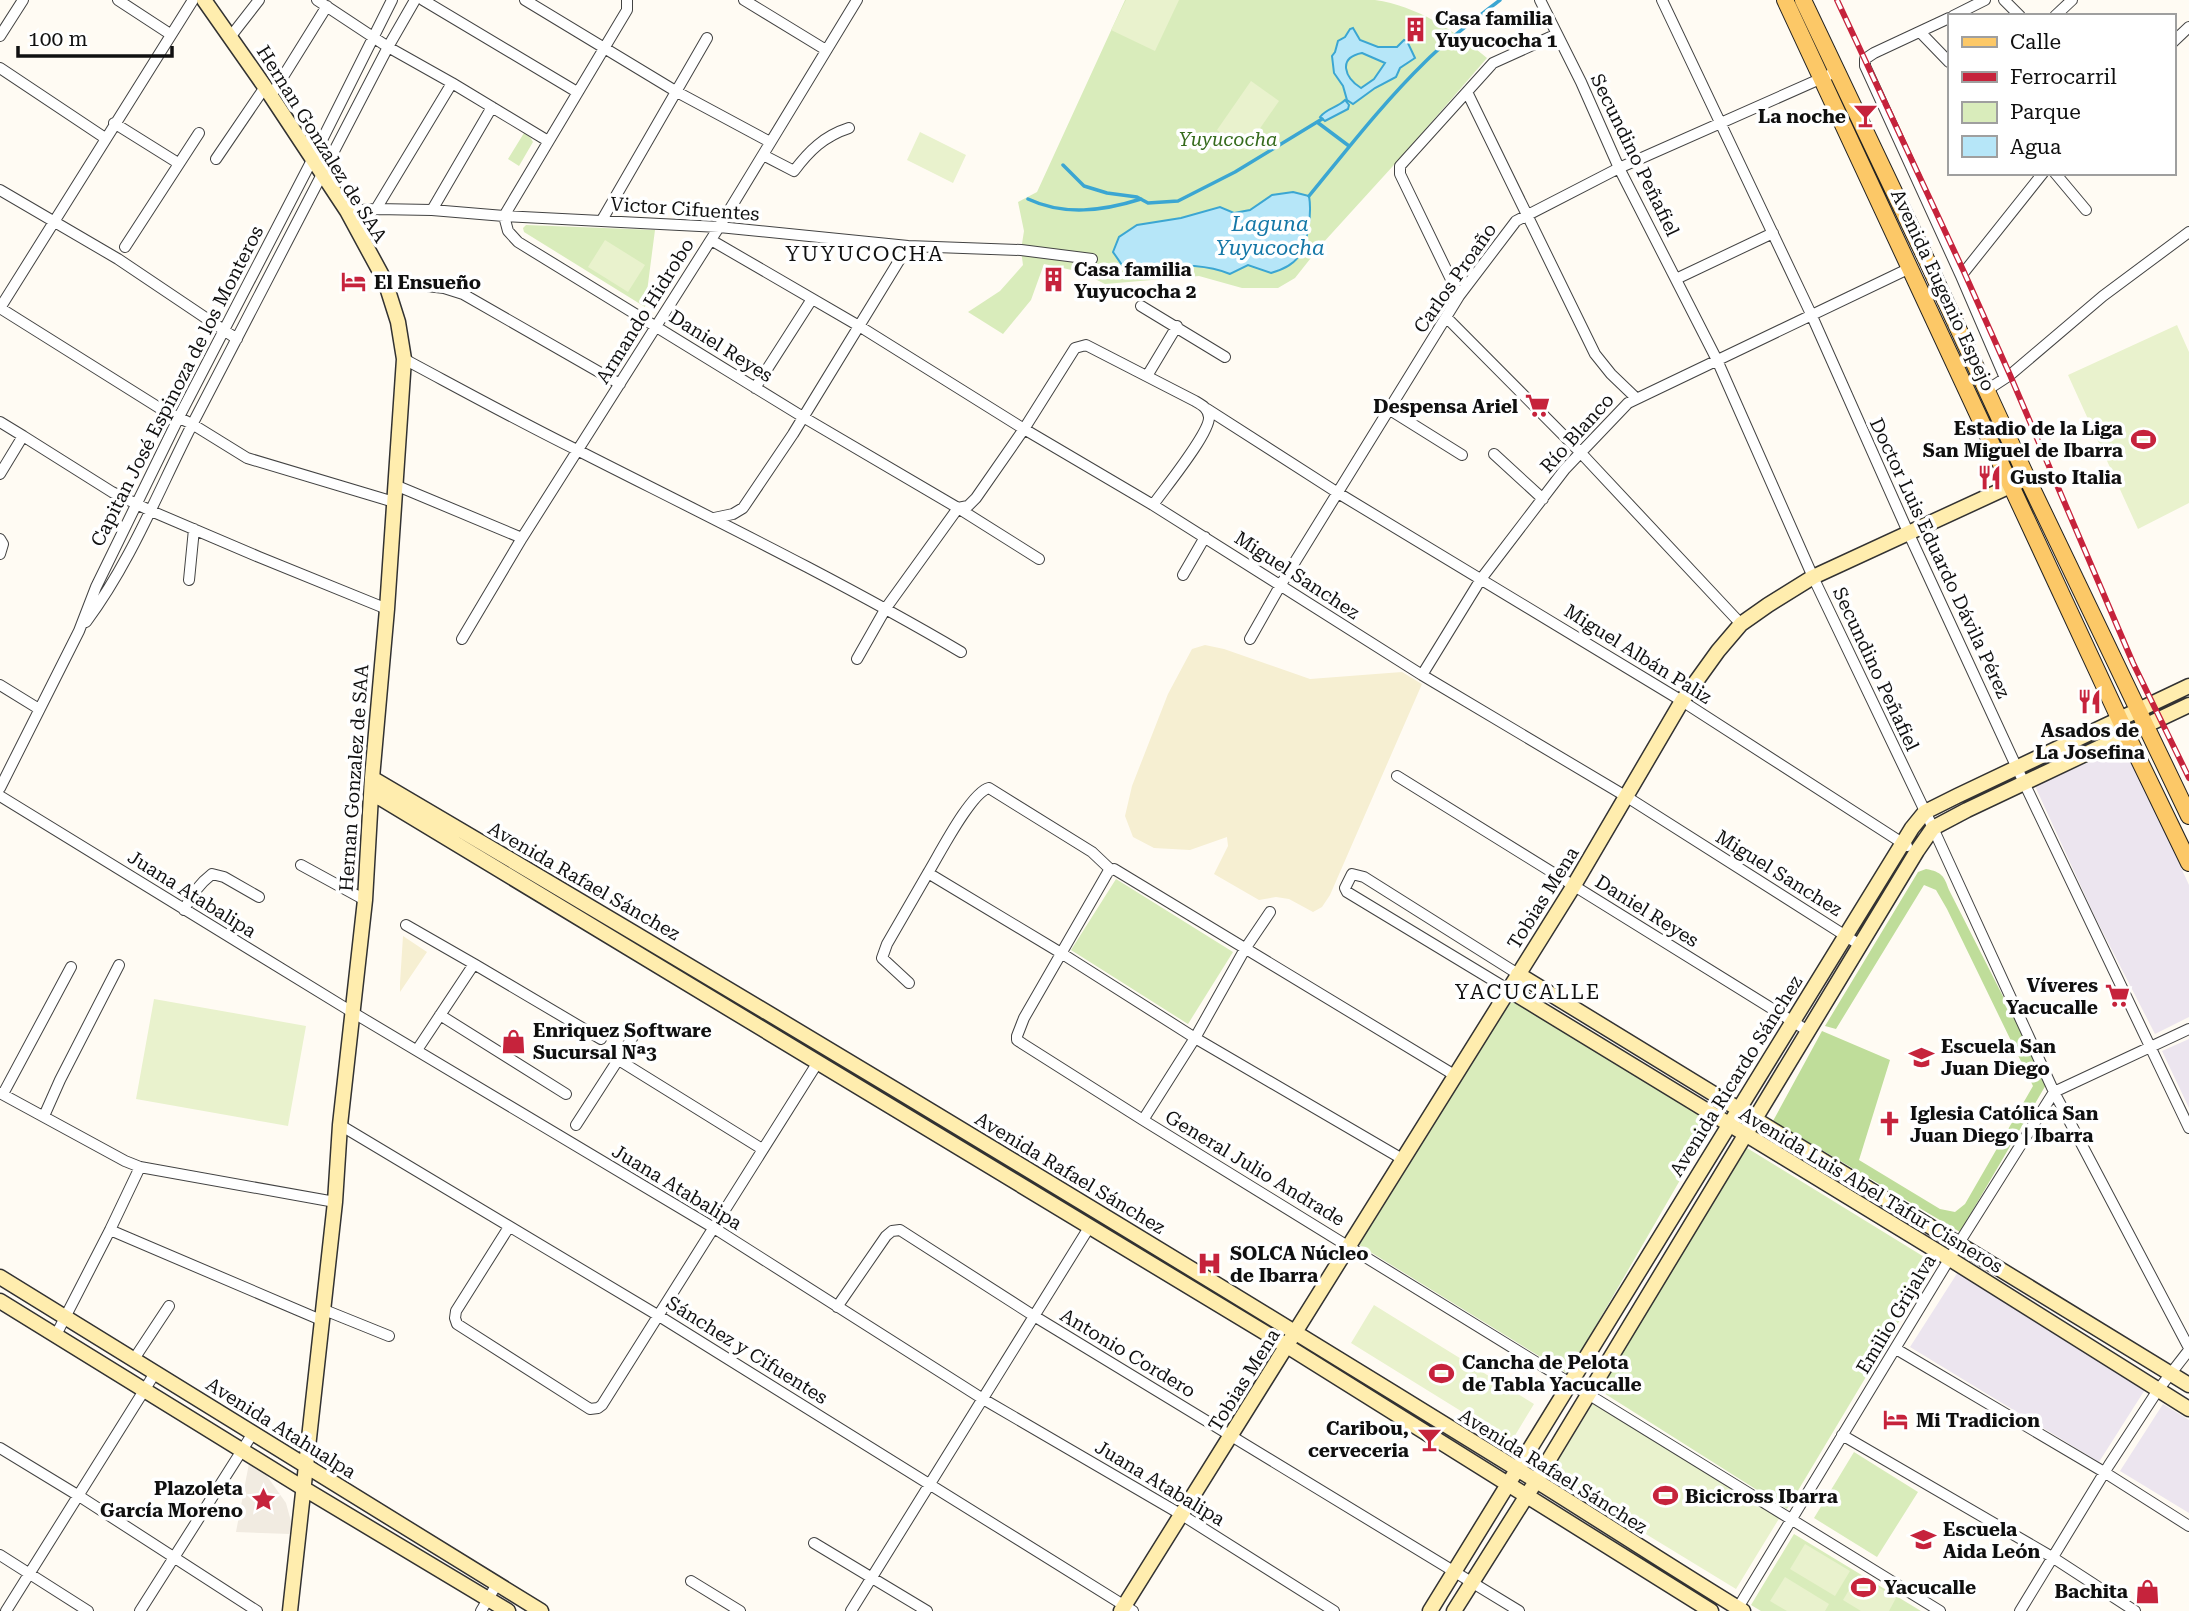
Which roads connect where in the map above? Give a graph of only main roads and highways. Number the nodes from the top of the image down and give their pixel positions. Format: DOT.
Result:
graph roads {
  1 [pos="1785,0"];
  2 [pos="1803,0"];
  3 [pos="2189,816"];
  4 [pos="2189,863"];
  1 -- 4 [label="main road, Avenida Eugenio Espejo"];
  2 -- 3 [label="main road, Avenida Eugenio Espejo"];
}
